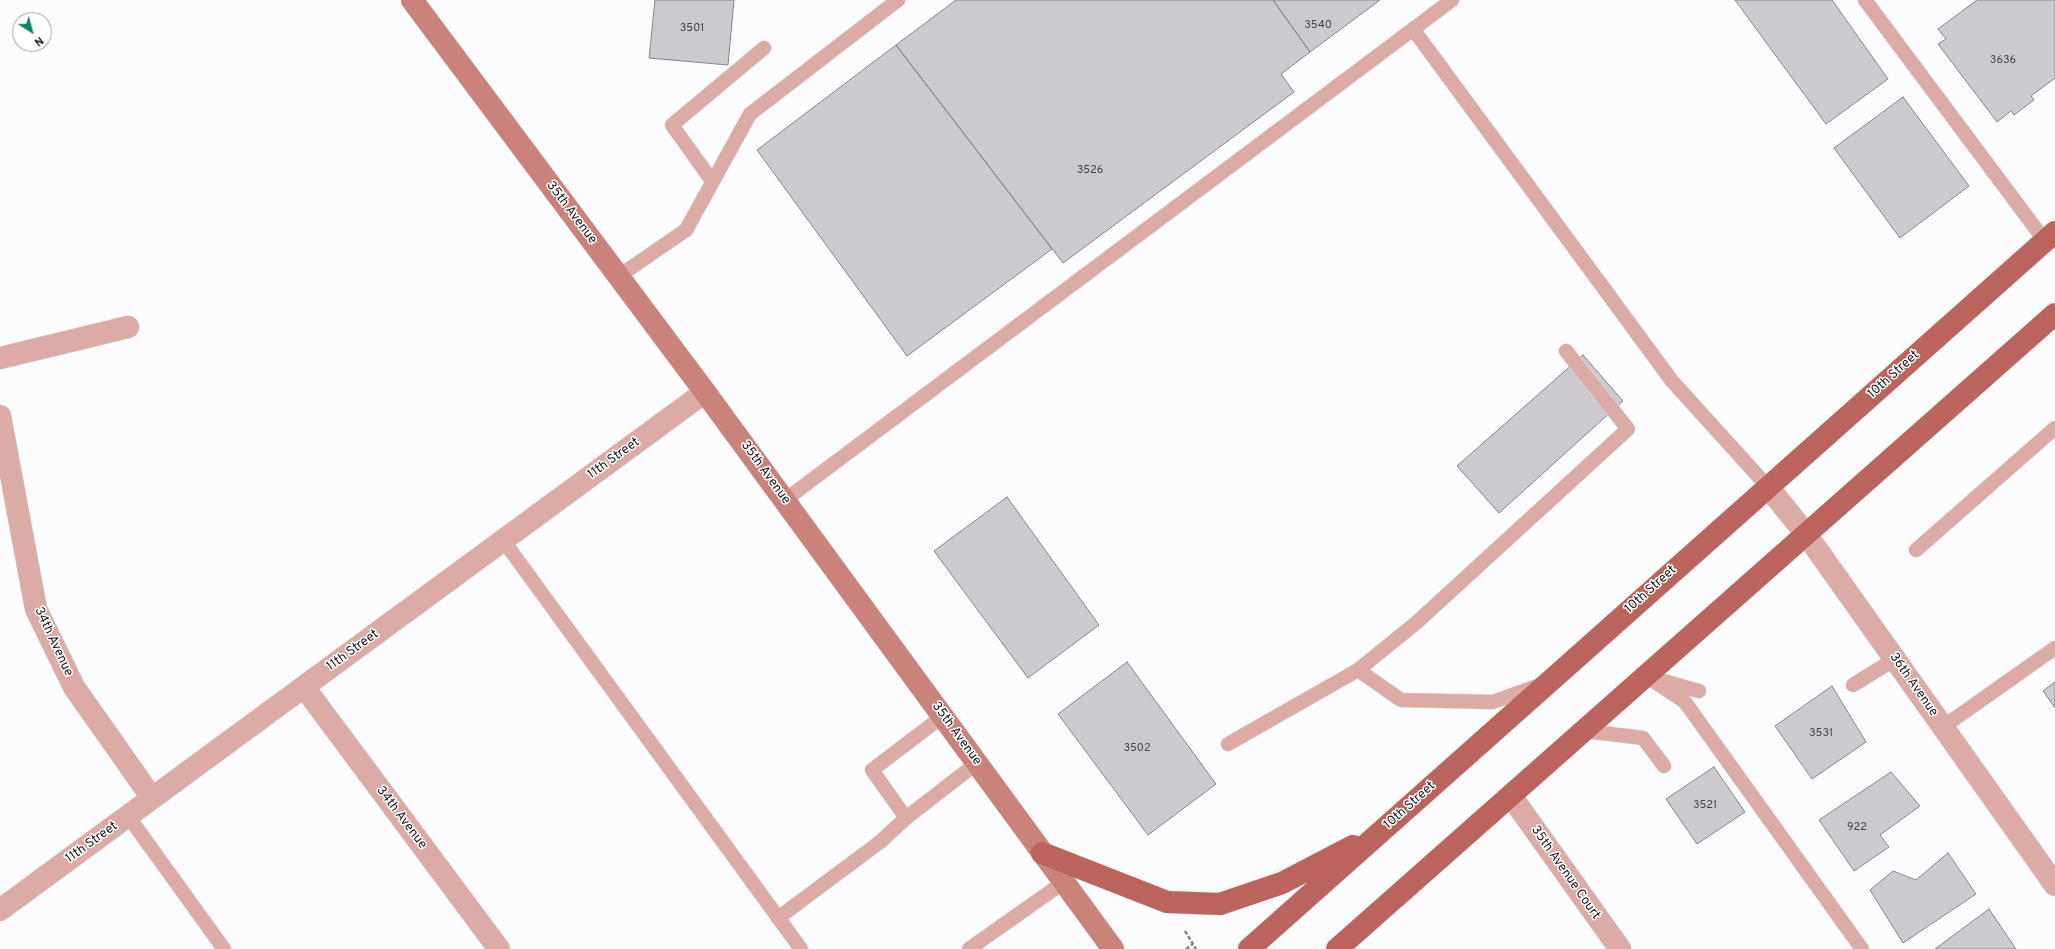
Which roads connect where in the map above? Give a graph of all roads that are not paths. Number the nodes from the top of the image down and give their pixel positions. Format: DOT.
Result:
graph roads {
  1 [pos="412,0"];
  2 [pos="898,0"];
  3 [pos="1452,0"];
  4 [pos="1865,0"];
  5 [pos="1413,29"];
  6 [pos="764,48"];
  7 [pos="712,182"];
  8 [pos="2050,237"];
  9 [pos="619,276"];
  10 [pos="2055,314"];
  11 [pos="128,327"];
  12 [pos="1566,351"];
  13 [pos="0,358"];
  14 [pos="706,392"];
  15 [pos="0,416"];
  16 [pos="2055,428"];
  17 [pos="1768,487"];
  18 [pos="784,500"];
  19 [pos="1806,534"];
  20 [pos="503,540"];
  21 [pos="1916,550"];
  22 [pos="2055,648"];
  23 [pos="1894,659"];
  24 [pos="1358,670"];
  25 [pos="1646,676"];
  26 [pos="1548,682"];
  27 [pos="1853,685"];
  28 [pos="304,687"];
  29 [pos="1699,691"];
  30 [pos="942,716"];
  31 [pos="1943,727"];
  32 [pos="1585,730"];
  33 [pos="1228,744"];
  34 [pos="977,763"];
  35 [pos="1664,766"];
  36 [pos="1511,796"];
  37 [pos="152,798"];
  38 [pos="128,816"];
  39 [pos="906,818"];
  40 [pos="1382,831"];
  41 [pos="1042,853"];
  42 [pos="1064,882"];
  43 [pos="2055,885"];
  44 [pos="0,910"];
  45 [pos="778,918"];
  46 [pos="224,949"];
  47 [pos="499,949"];
  48 [pos="800,949"];
  49 [pos="969,949"];
  50 [pos="1113,949"];
  51 [pos="1249,949"];
  52 [pos="1337,949"];
  53 [pos="1620,949"];
  54 [pos="1862,949"];
  1 -- 9 [label="main road, 35th Avenue"];
  2 -- 7 [label="lane"];
  3 -- 5 [label="lane"];
  4 -- 8 [label="lane"];
  5 -- 17 [label="lane"];
  5 -- 18 [label="lane"];
  6 -- 7 [label="lane"];
  7 -- 9 [label="lane"];
  8 -- 17 [label="main road, 10th Street"];
  9 -- 14 [label="main road, 35th Avenue"];
  10 -- 19 [label="main road"];
  11 -- 13 [label="street"];
  12 -- 24 [label="lane"];
  14 -- 18 [label="main road, 35th Avenue"];
  14 -- 20 [label="street, 11th Street"];
  15 -- 37 [label="street, 34th Avenue"];
  16 -- 21 [label="lane"];
  17 -- 19 [label="street, 36th Avenue"];
  17 -- 26 [label="main road, 10th Street"];
  18 -- 30 [label="main road, 35th Avenue"];
  19 -- 23 [label="street, 36th Avenue"];
  19 -- 25 [label="main road"];
  20 -- 28 [label="street, 11th Street"];
  20 -- 45 [label="lane"];
  22 -- 31 [label="lane"];
  23 -- 27 [label="lane"];
  23 -- 31 [label="street, 36th Avenue"];
  24 -- 26 [label="lane"];
  24 -- 33 [label="lane"];
  25 -- 29 [label="lane"];
  25 -- 32 [label="main road"];
  25 -- 54 [label="lane"];
  26 -- 40 [label="main road, 10th Street"];
  28 -- 37 [label="street, 11th Street"];
  28 -- 47 [label="street, 34th Avenue"];
  30 -- 34 [label="main road, 35th Avenue"];
  30 -- 39 [label="lane"];
  31 -- 43 [label="street, 36th Avenue"];
  32 -- 35 [label="lane"];
  32 -- 36 [label="main road"];
  34 -- 39 [label="lane"];
  34 -- 41 [label="main road, 35th Avenue"];
  36 -- 52 [label="main road"];
  36 -- 53 [label="street, 35th Avenue Court"];
  37 -- 38 [label="street, 11th Street"];
  38 -- 44 [label="street, 11th Street"];
  38 -- 46 [label="lane"];
  39 -- 45 [label="lane"];
  40 -- 41 [label="main road"];
  40 -- 51 [label="main road, 10th Street"];
  41 -- 42 [label="main road, 35th Avenue"];
  42 -- 49 [label="lane"];
  42 -- 50 [label="main road, 35th Avenue"];
  45 -- 48 [label="lane"];
}
